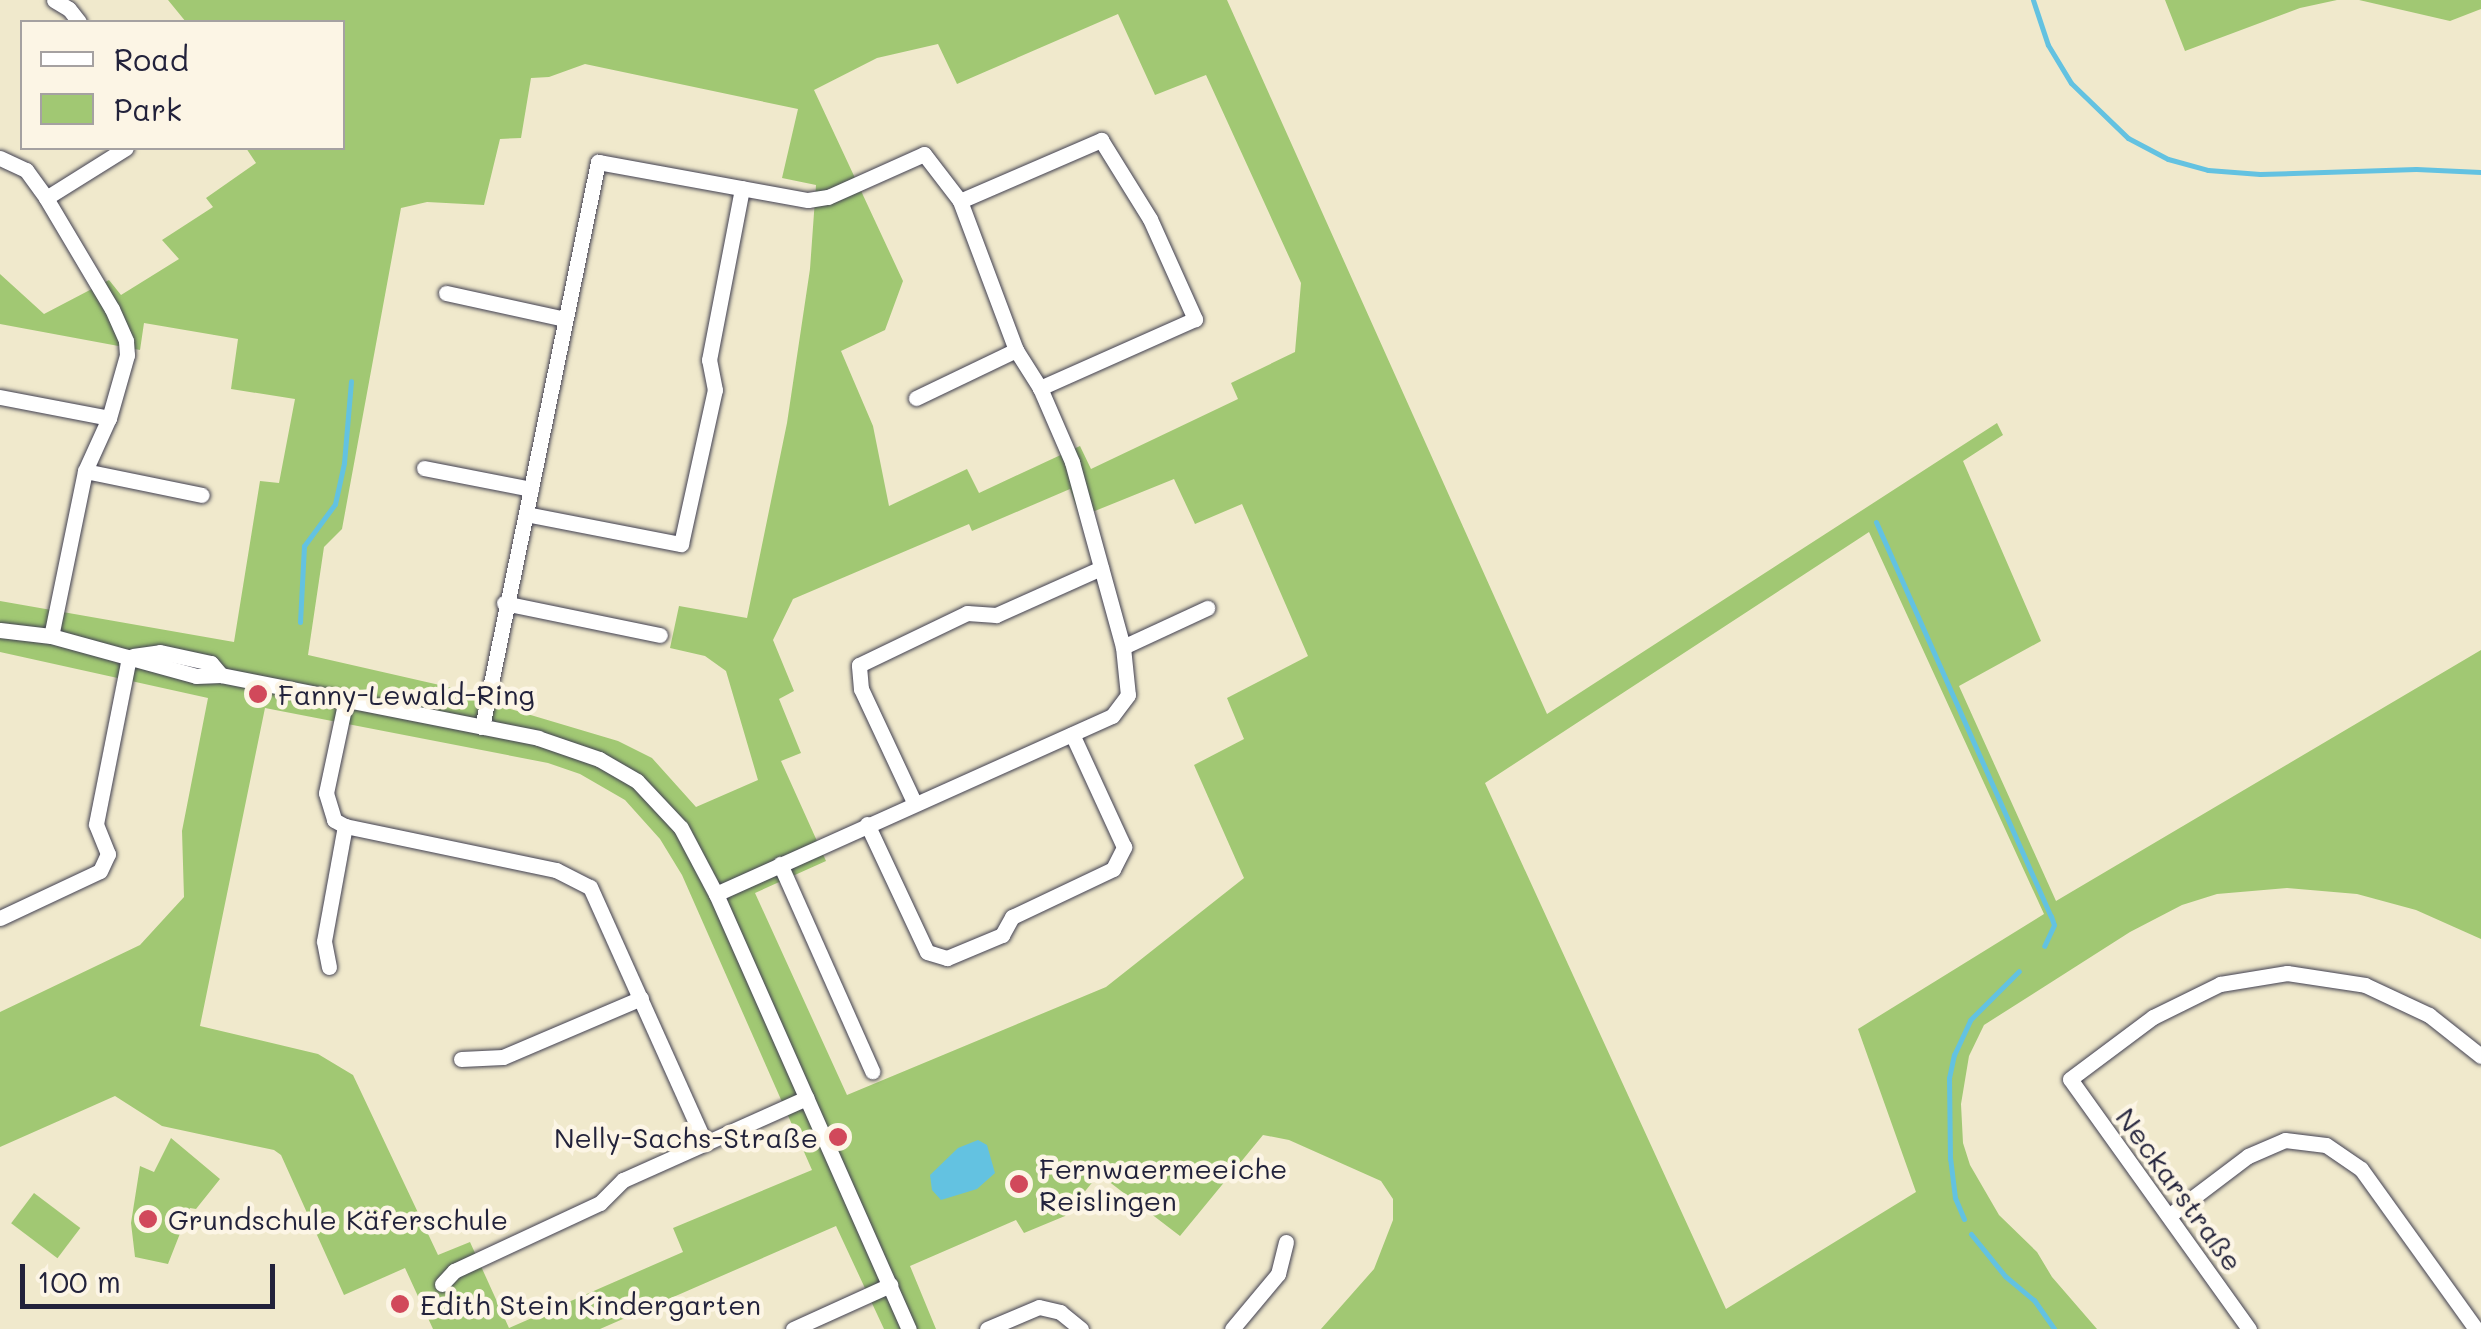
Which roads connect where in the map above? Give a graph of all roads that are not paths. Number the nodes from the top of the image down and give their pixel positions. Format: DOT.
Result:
graph roads {
  1 [pos="54,0"];
  2 [pos="78,20"];
  3 [pos="123,150"];
  4 [pos="0,158"];
  5 [pos="742,188"];
  6 [pos="46,198"];
  7 [pos="960,201"];
  8 [pos="446,294"];
  9 [pos="564,319"];
  10 [pos="1016,350"];
  11 [pos="1040,388"];
  12 [pos="0,396"];
  13 [pos="916,398"];
  14 [pos="109,418"];
  15 [pos="424,468"];
  16 [pos="85,472"];
  17 [pos="531,489"];
  18 [pos="202,496"];
  19 [pos="526,514"];
  20 [pos="1101,568"];
  21 [pos="504,603"];
  22 [pos="1207,608"];
  23 [pos="0,630"];
  24 [pos="660,635"];
  25 [pos="51,636"];
  26 [pos="1122,646"];
  27 [pos="129,657"];
  28 [pos="346,700"];
  29 [pos="482,726"];
  30 [pos="1072,734"];
  31 [pos="914,802"];
  32 [pos="868,824"];
  33 [pos="345,826"];
  34 [pos="780,864"];
  35 [pos="716,894"];
  36 [pos="0,918"];
  37 [pos="329,968"];
  38 [pos="642,998"];
  39 [pos="2481,1056"];
  40 [pos="461,1059"];
  41 [pos="872,1071"];
  42 [pos="806,1098"];
  43 [pos="705,1142"];
  44 [pos="2170,1215"];
  45 [pos="1286,1242"];
  46 [pos="442,1284"];
  47 [pos="890,1286"];
  48 [pos="793,1329"];
  49 [pos="909,1329"];
  50 [pos="987,1329"];
  51 [pos="1082,1329"];
  52 [pos="1232,1329"];
  53 [pos="2249,1329"];
  54 [pos="2476,1329"];
  1 -- 2 [label="street"];
  3 -- 6 [label="street"];
  4 -- 6 [label="street"];
  5 -- 7 [label="street"];
  5 -- 9 [label="street"];
  5 -- 19 [label="street"];
  6 -- 14 [label="street"];
  7 -- 10 [label="street"];
  7 -- 11 [label="street"];
  8 -- 9 [label="street"];
  9 -- 17 [label="street"];
  10 -- 11 [label="street"];
  10 -- 13 [label="street"];
  11 -- 20 [label="street"];
  12 -- 14 [label="street"];
  14 -- 16 [label="street"];
  15 -- 17 [label="street"];
  16 -- 18 [label="street"];
  16 -- 25 [label="street"];
  17 -- 19 [label="street"];
  19 -- 21 [label="street"];
  20 -- 26 [label="street"];
  20 -- 31 [label="street"];
  21 -- 24 [label="street"];
  21 -- 29 [label="street"];
  22 -- 26 [label="street"];
  23 -- 25 [label="street"];
  25 -- 27 [label="street"];
  26 -- 30 [label="street"];
  27 -- 28 [label="street"];
  27 -- 36 [label="street"];
  28 -- 29 [label="street"];
  28 -- 33 [label="street"];
  29 -- 35 [label="street"];
  30 -- 31 [label="street"];
  30 -- 32 [label="street"];
  31 -- 32 [label="street"];
  32 -- 34 [label="street"];
  33 -- 37 [label="street"];
  33 -- 38 [label="street"];
  34 -- 35 [label="street"];
  34 -- 41 [label="street"];
  35 -- 42 [label="street"];
  38 -- 40 [label="street"];
  38 -- 43 [label="street"];
  39 -- 44 [label="street, Neckarstraße"];
  42 -- 43 [label="street"];
  42 -- 47 [label="street"];
  43 -- 46 [label="street"];
  44 -- 53 [label="street, Neckarstraße"];
  44 -- 54 [label="street"];
  45 -- 52 [label="street"];
  47 -- 48 [label="street"];
  47 -- 49 [label="street"];
  50 -- 51 [label="street"];
}
